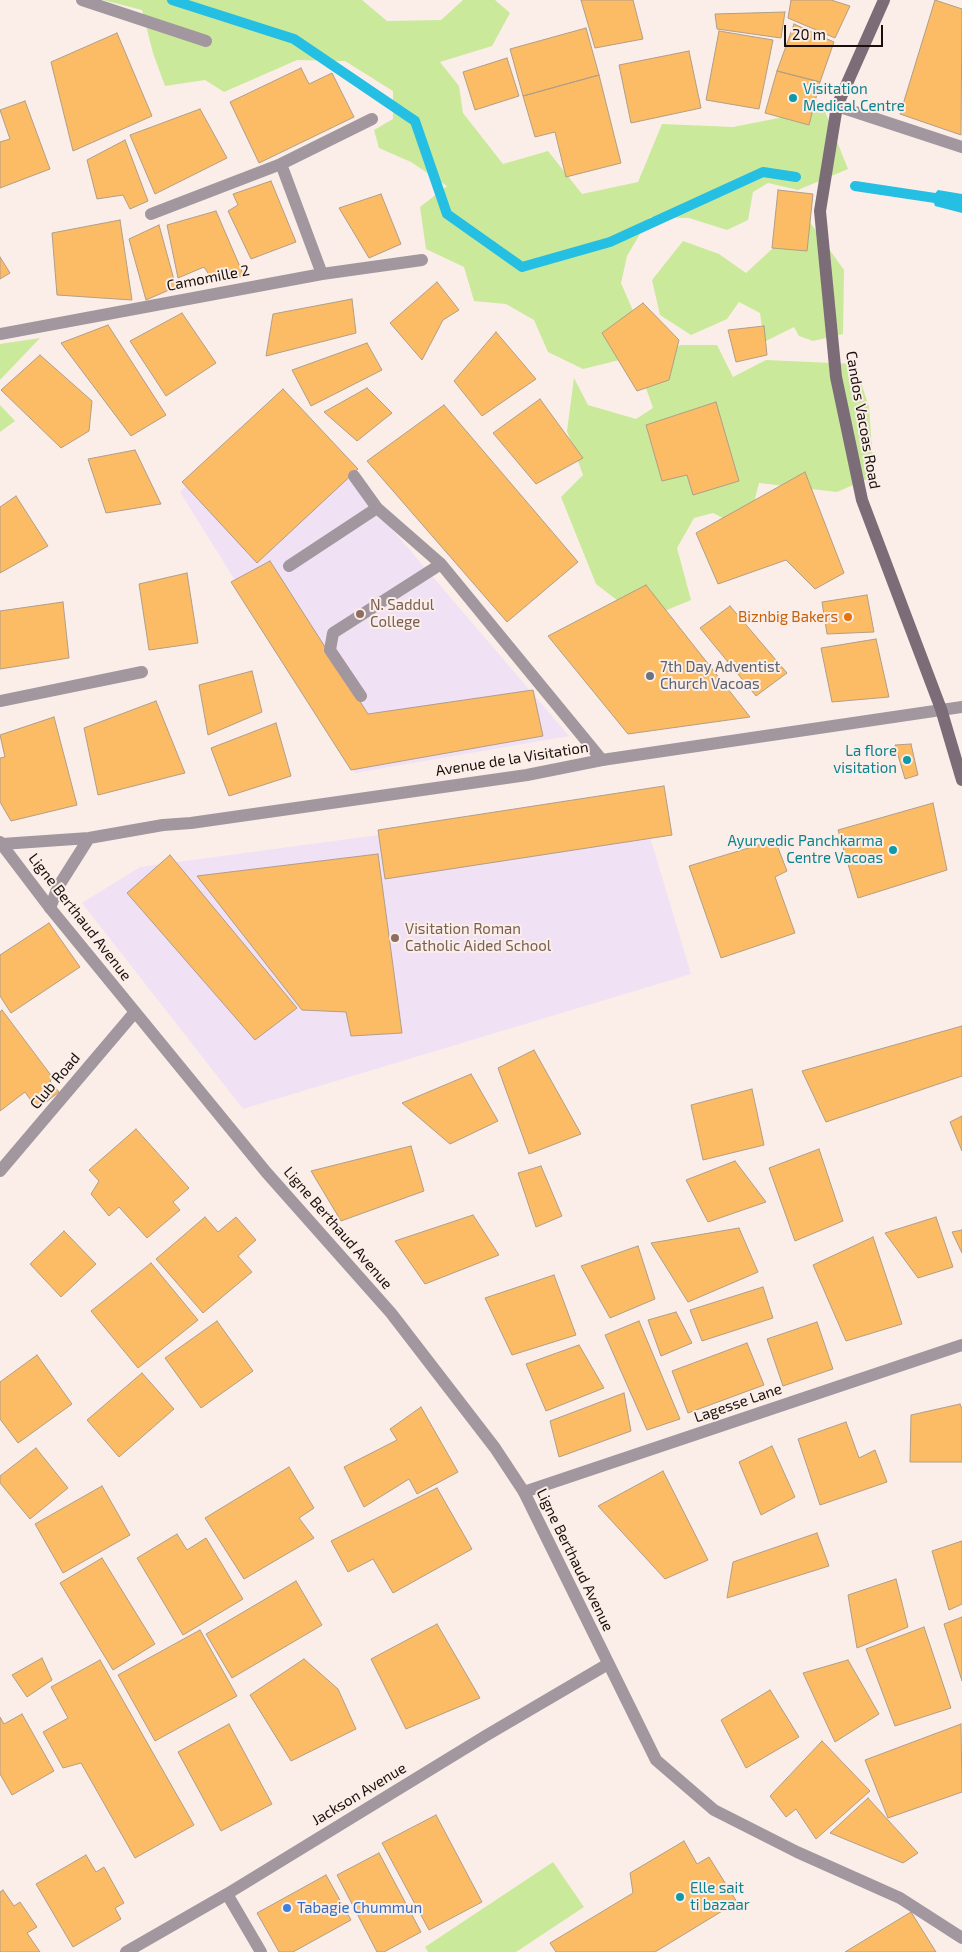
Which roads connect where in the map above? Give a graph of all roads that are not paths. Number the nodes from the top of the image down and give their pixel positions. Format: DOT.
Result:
graph roads {
  1 [pos="82,0"];
  2 [pos="884,0"];
  3 [pos="206,41"];
  4 [pos="837,106"];
  5 [pos="372,119"];
  6 [pos="962,147"];
  7 [pos="281,164"];
  8 [pos="151,214"];
  9 [pos="422,260"];
  10 [pos="322,274"];
  11 [pos="0,334"];
  12 [pos="354,476"];
  13 [pos="377,508"];
  14 [pos="441,564"];
  15 [pos="289,566"];
  16 [pos="142,672"];
  17 [pos="361,696"];
  18 [pos="0,701"];
  19 [pos="962,706"];
  20 [pos="941,709"];
  21 [pos="602,760"];
  22 [pos="962,780"];
  23 [pos="89,838"];
  24 [pos="1,843"];
  25 [pos="50,908"];
  26 [pos="135,1012"];
  27 [pos="0,1171"];
  28 [pos="962,1344"];
  29 [pos="524,1492"];
  30 [pos="608,1664"];
  31 [pos="227,1894"];
  32 [pos="962,1938"];
  33 [pos="126,1952"];
  34 [pos="261,1952"];
  1 -- 3 [label="street"];
  2 -- 4 [label="main road, Candos Vacoas Road"];
  4 -- 6 [label="street"];
  4 -- 20 [label="main road, Candos Vacoas Road"];
  5 -- 7 [label="street"];
  7 -- 8 [label="street"];
  7 -- 10 [label="street"];
  9 -- 10 [label="street, Camomille 2"];
  10 -- 11 [label="street, Camomille 2"];
  12 -- 13 [label="street"];
  13 -- 14 [label="street"];
  13 -- 15 [label="street"];
  14 -- 17 [label="street"];
  14 -- 21 [label="street"];
  16 -- 18 [label="street"];
  19 -- 20 [label="street, Avenue de la Visitation"];
  20 -- 21 [label="street, Avenue de la Visitation"];
  20 -- 22 [label="main road, Candos Vacoas Road"];
  21 -- 23 [label="street, Avenue de la Visitation"];
  23 -- 24 [label="street, Avenue de la Visitation"];
  23 -- 25 [label="street"];
  24 -- 25 [label="street, Ligne Berthaud Avenue"];
  25 -- 26 [label="street, Ligne Berthaud Avenue"];
  26 -- 27 [label="street, Club Road"];
  26 -- 29 [label="street, Ligne Berthaud Avenue"];
  28 -- 29 [label="street, Lagesse Lane"];
  29 -- 30 [label="street, Ligne Berthaud Avenue"];
  30 -- 31 [label="street, Jackson Avenue"];
  30 -- 32 [label="street, Ligne Berthaud Avenue"];
  31 -- 33 [label="street, Jackson Avenue"];
  31 -- 34 [label="street"];
}
